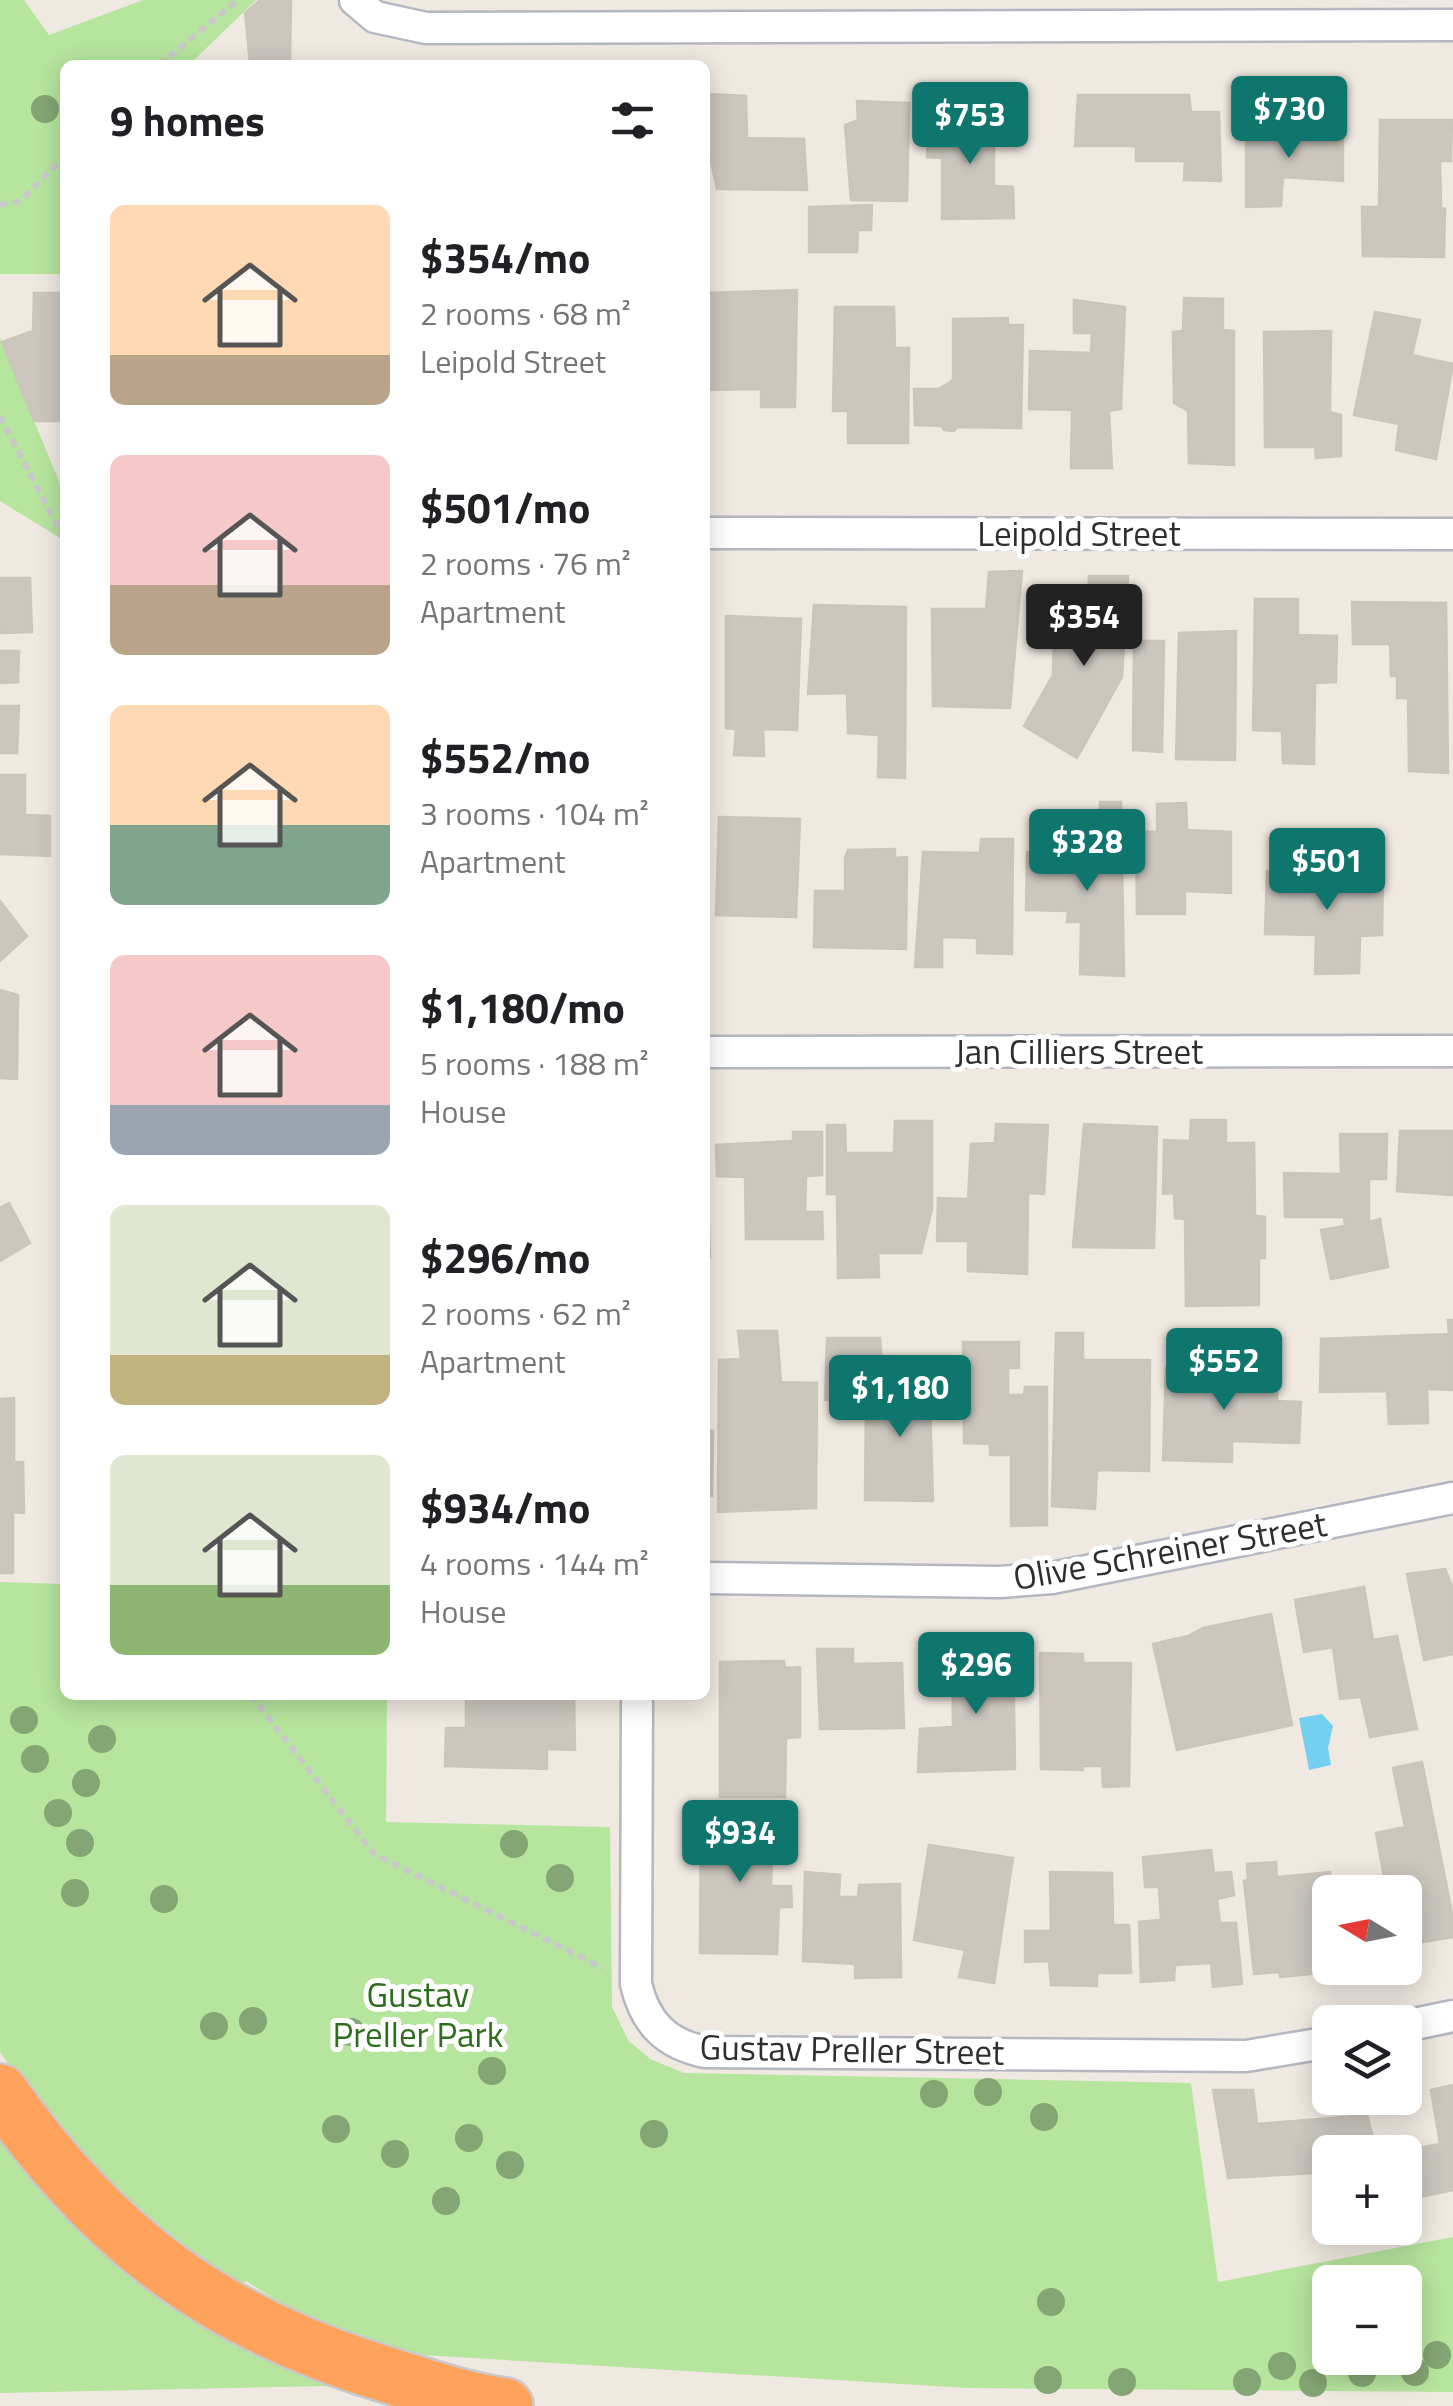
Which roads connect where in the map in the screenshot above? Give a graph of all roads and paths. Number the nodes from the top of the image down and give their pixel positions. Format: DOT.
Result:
graph roads {
  1 [pos="238,0"];
  2 [pos="355,0"];
  3 [pos="1453,25"];
  4 [pos="164,60"];
  5 [pos="60,161"];
  6 [pos="0,204"];
  7 [pos="0,416"];
  8 [pos="60,530"];
  9 [pos="710,534"];
  10 [pos="1453,534"];
  11 [pos="1453,1051"];
  12 [pos="710,1052"];
  13 [pos="1453,1498"];
  14 [pos="710,1578"];
  15 [pos="256,1700"];
  16 [pos="637,1700"];
  17 [pos="636,1984"];
  18 [pos="1453,2016"];
  19 [pos="1422,2022"];
  20 [pos="1312,2045"];
  21 [pos="0,2092"];
  22 [pos="505,2406"];
  1 -- 4 [label="path"];
  2 -- 3 [label="street"];
  5 -- 6 [label="path"];
  7 -- 8 [label="path"];
  9 -- 10 [label="street, Leipold Street"];
  11 -- 12 [label="street, Jan Cilliers Street"];
  13 -- 14 [label="street, Olive Schreiner Street"];
  15 -- 17 [label="path"];
  16 -- 17 [label="street, Gustav Preller Street"];
  17 -- 20 [label="street, Gustav Preller Street"];
  18 -- 19 [label="street"];
  21 -- 22 [label="highway"];
}
